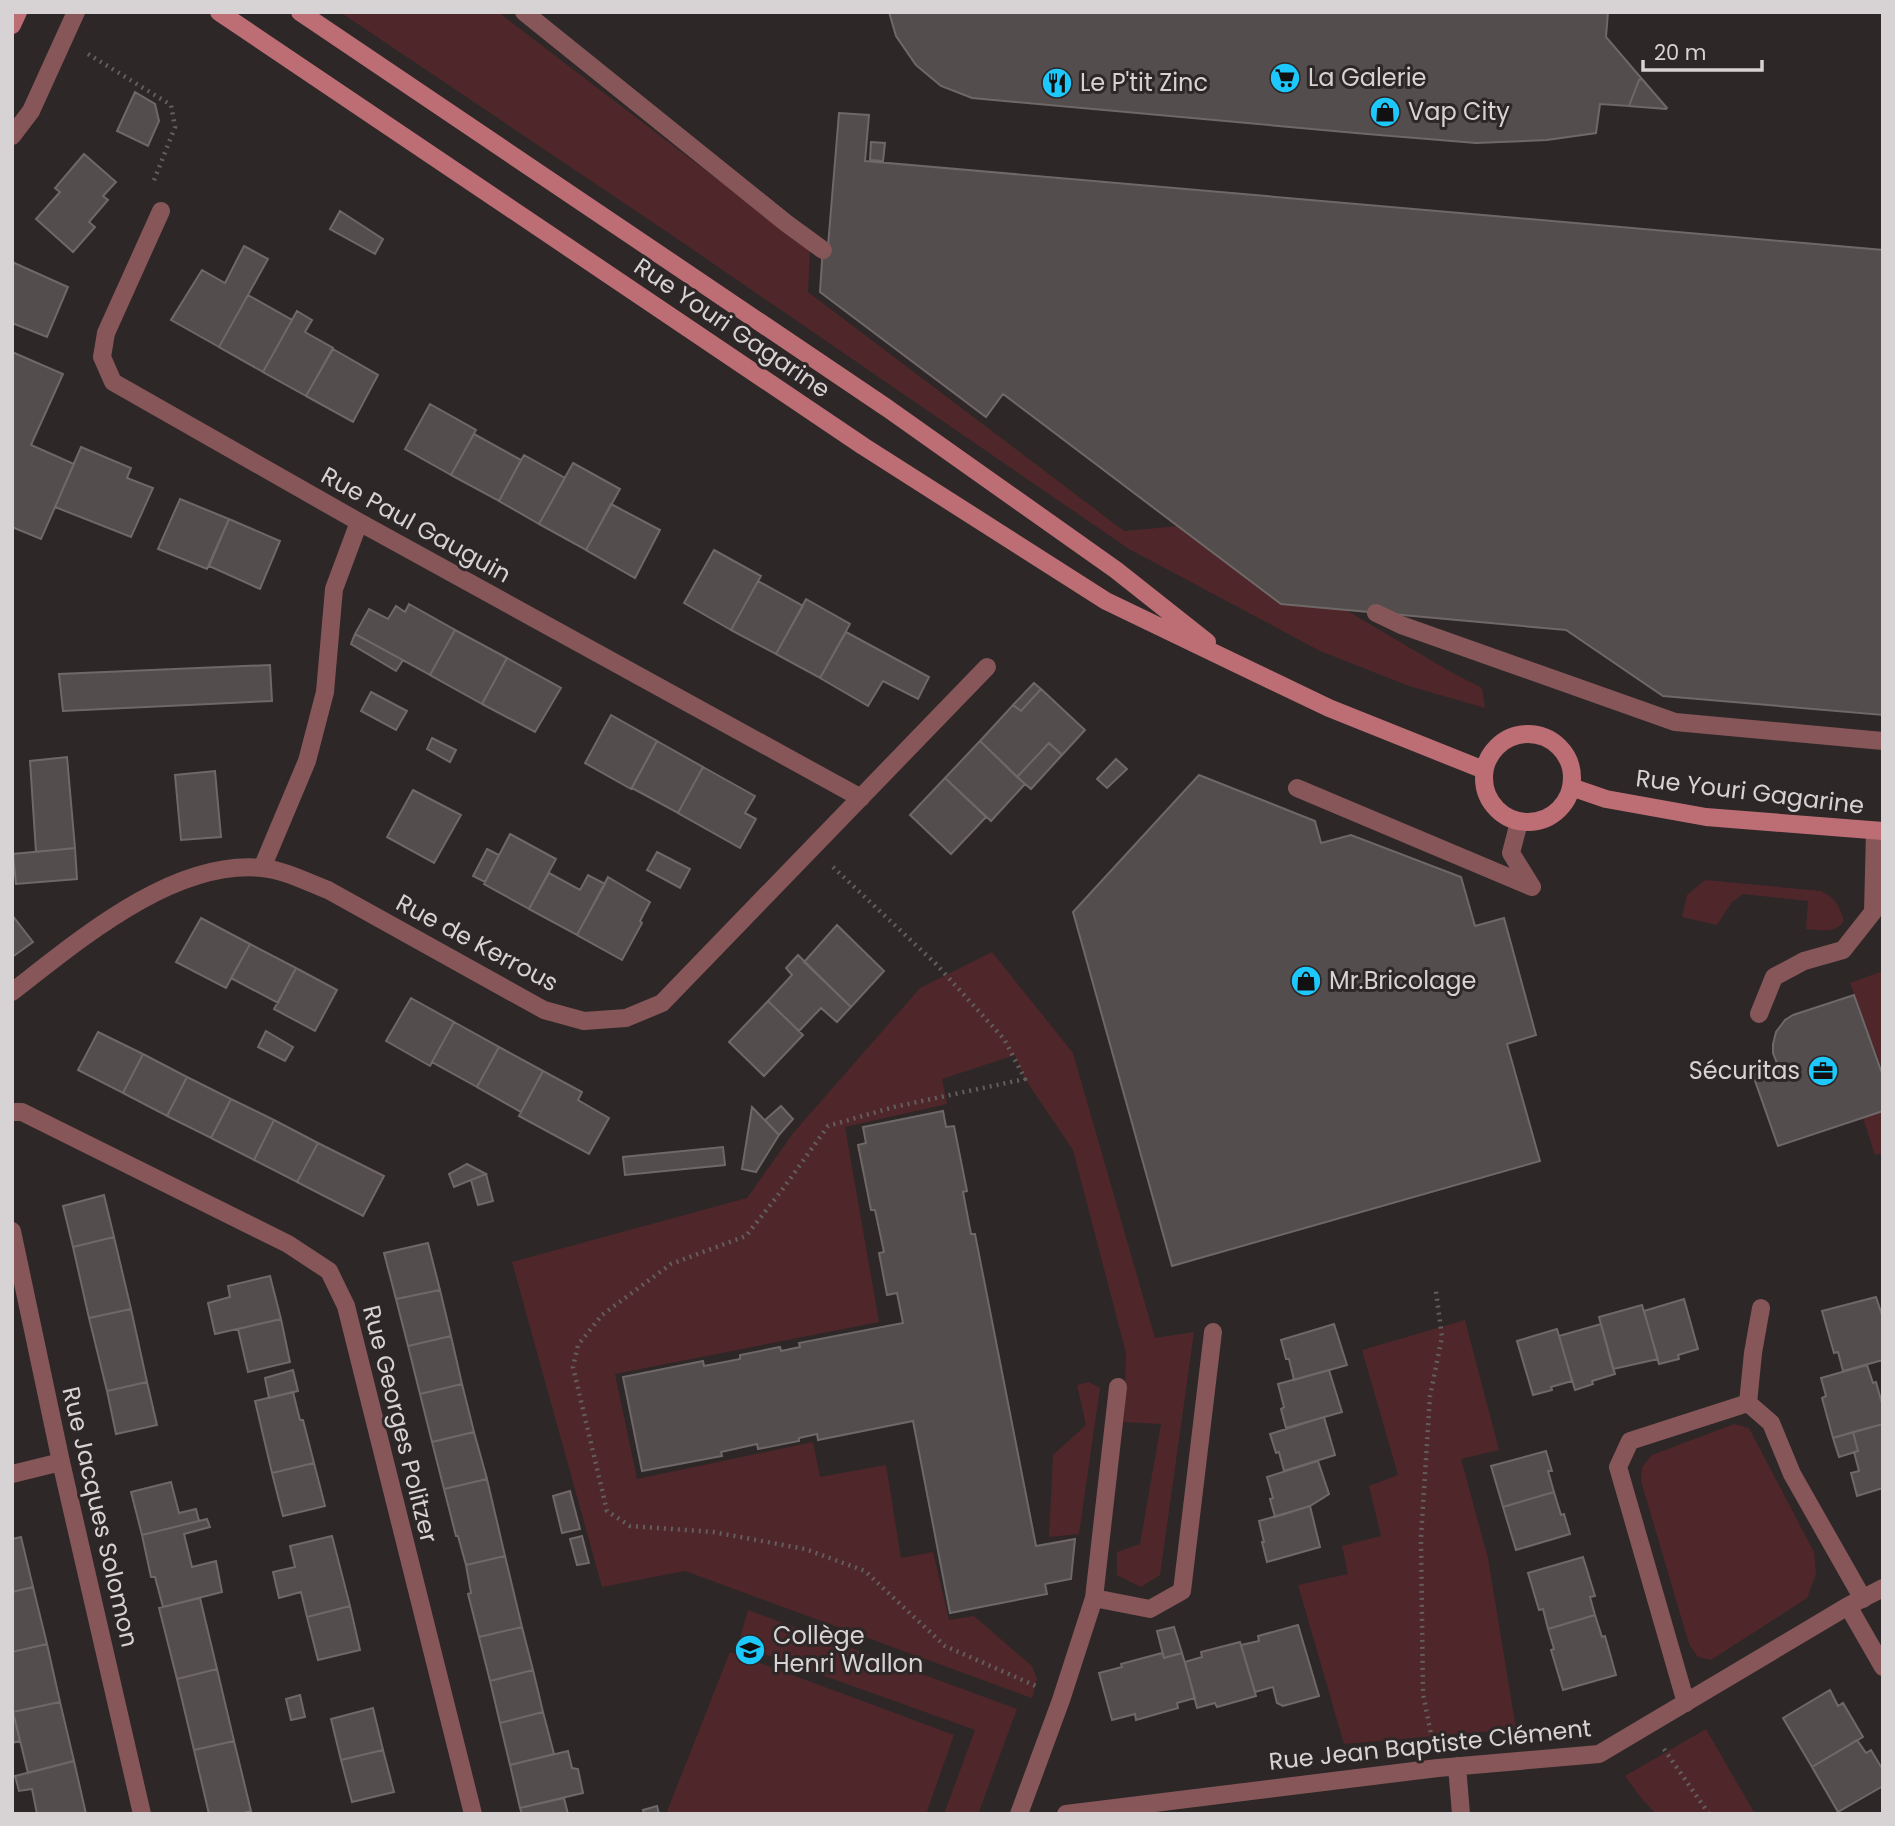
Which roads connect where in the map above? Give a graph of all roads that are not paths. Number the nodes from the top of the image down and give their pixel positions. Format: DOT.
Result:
graph roads {
  1 [pos="18,12"];
  2 [pos="76,12"];
  3 [pos="219,12"];
  4 [pos="300,12"];
  5 [pos="524,12"];
  6 [pos="12,25"];
  7 [pos="12,136"];
  8 [pos="161,211"];
  9 [pos="823,250"];
  10 [pos="359,522"];
  11 [pos="1376,612"];
  12 [pos="1232,661"];
  13 [pos="987,667"];
  14 [pos="1883,741"];
  15 [pos="1484,770"];
  16 [pos="1572,787"];
  17 [pos="1297,788"];
  18 [pos="861,798"];
  19 [pos="1519,822"];
  20 [pos="1879,831"];
  21 [pos="262,868"];
  22 [pos="1878,917"];
  23 [pos="12,992"];
  24 [pos="1759,1014"];
  25 [pos="12,1112"];
  26 [pos="12,1231"];
  27 [pos="1762,1308"];
  28 [pos="1213,1332"];
  29 [pos="1118,1387"];
  30 [pos="1748,1403"];
  31 [pos="61,1462"];
  32 [pos="12,1474"];
  33 [pos="1883,1587"];
  34 [pos="1094,1598"];
  35 [pos="1856,1602"];
  36 [pos="1883,1667"];
  37 [pos="1686,1703"];
  38 [pos="1457,1766"];
  39 [pos="142,1814"];
  40 [pos="473,1814"];
  41 [pos="1020,1814"];
  42 [pos="1066,1814"];
  43 [pos="1461,1814"];
  1 -- 6 [label="street"];
  2 -- 7 [label="street"];
  3 -- 12 [label="street, Rue Youri Gagarine"];
  4 -- 12 [label="street, Rue Youri Gagarine"];
  5 -- 9 [label="street"];
  8 -- 10 [label="street, Rue Paul Gauguin"];
  10 -- 18 [label="street, Rue Paul Gauguin"];
  10 -- 21 [label="street"];
  11 -- 14 [label="street"];
  12 -- 15 [label="street, Rue Youri Gagarine"];
  13 -- 18 [label="street, Rue de Kerrous"];
  15 -- 16 [label="street"];
  15 -- 19 [label="street"];
  16 -- 19 [label="street"];
  16 -- 20 [label="street, Rue Youri Gagarine"];
  17 -- 19 [label="street"];
  18 -- 21 [label="street, Rue de Kerrous"];
  20 -- 22 [label="street"];
  21 -- 23 [label="street, Rue de Kerrous"];
  22 -- 24 [label="street"];
  25 -- 40 [label="street, Rue Georges Politzer"];
  26 -- 31 [label="street, Rue Jacques Solomon"];
  27 -- 30 [label="street"];
  28 -- 34 [label="street"];
  29 -- 34 [label="street"];
  30 -- 35 [label="street"];
  30 -- 37 [label="street"];
  31 -- 32 [label="street"];
  31 -- 39 [label="street, Rue Jacques Solomon"];
  33 -- 35 [label="street, Rue Jean Baptiste Clément"];
  34 -- 41 [label="street"];
  35 -- 36 [label="street"];
  35 -- 37 [label="street, Rue Jean Baptiste Clément"];
  37 -- 38 [label="street, Rue Jean Baptiste Clément"];
  38 -- 42 [label="street, Rue Jean Baptiste Clément"];
  38 -- 43 [label="street"];
}
